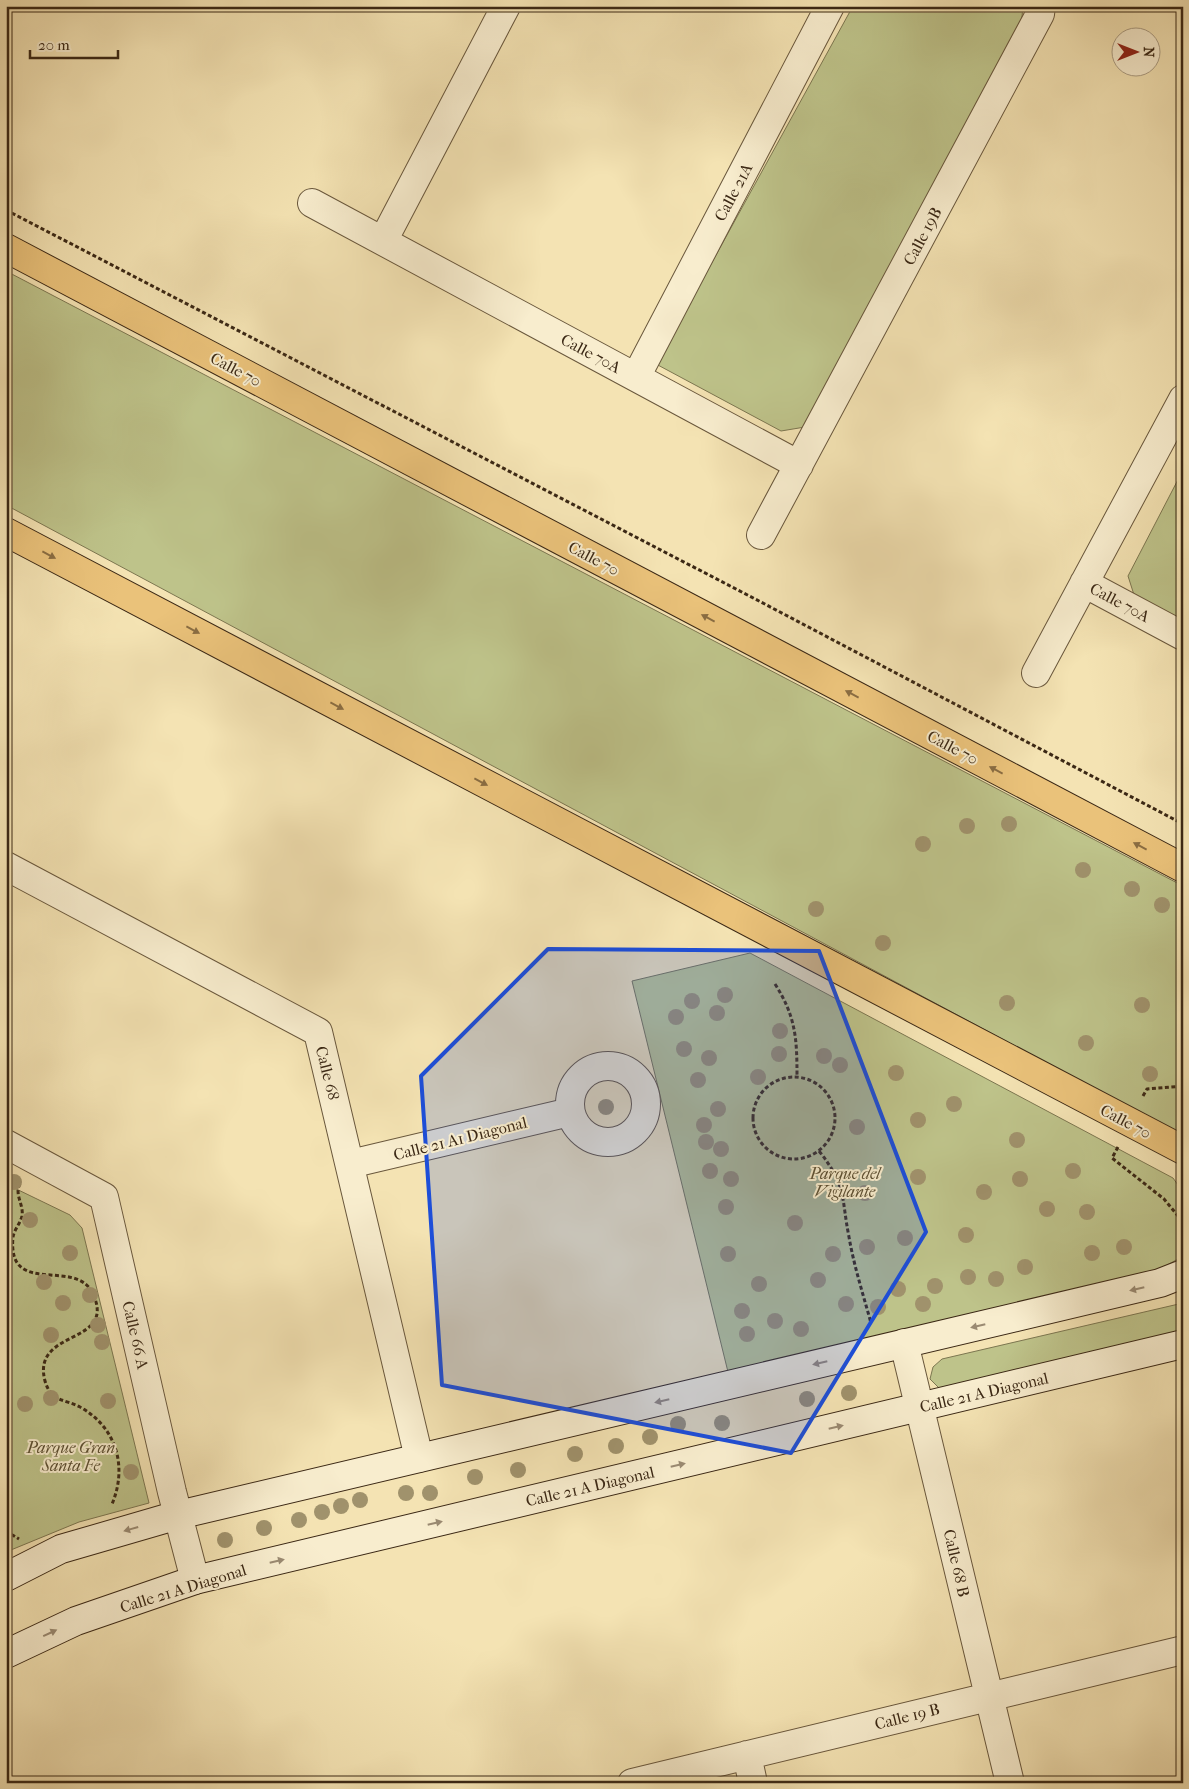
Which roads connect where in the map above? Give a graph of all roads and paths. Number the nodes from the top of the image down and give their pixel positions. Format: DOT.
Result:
graph roads {
  1 [pos="506,6"];
  2 [pos="830,6"];
  3 [pos="1041,6"];
  4 [pos="312,204"];
  5 [pos="6,210"];
  6 [pos="383,241"];
  7 [pos="6,248"];
  8 [pos="636,377"];
  9 [pos="1180,409"];
  10 [pos="799,465"];
  11 [pos="6,532"];
  12 [pos="761,535"];
  13 [pos="1084,583"];
  14 [pos="1183,636"];
  15 [pos="1036,673"];
  16 [pos="1183,824"];
  17 [pos="6,866"];
  18 [pos="1183,868"];
  19 [pos="775,984"];
  20 [pos="797,1077"];
  21 [pos="1183,1086"];
  22 [pos="1141,1099"];
  23 [pos="570,1112"];
  24 [pos="6,1144"];
  25 [pos="1183,1150"];
  26 [pos="819,1151"];
  27 [pos="1112,1158"];
  28 [pos="33,1159"];
  29 [pos="350,1164"];
  30 [pos="1183,1222"];
  31 [pos="1183,1274"];
  32 [pos="872,1329"];
  33 [pos="904,1343"];
  34 [pos="1183,1344"];
  35 [pos="919,1407"];
  36 [pos="419,1458"];
  37 [pos="111,1506"];
  38 [pos="178,1515"];
  39 [pos="6,1531"];
  40 [pos="26,1538"];
  41 [pos="6,1577"];
  42 [pos="195,1580"];
  43 [pos="1183,1650"];
  44 [pos="6,1654"];
  45 [pos="988,1697"];
  46 [pos="747,1755"];
  47 [pos="632,1783"];
  48 [pos="753,1783"];
  49 [pos="1010,1783"];
  1 -- 6 [label="street"];
  2 -- 8 [label="street, Calle 21A"];
  3 -- 10 [label="street, Calle 19B"];
  4 -- 6 [label="street, Calle 70A"];
  5 -- 16 [label="path"];
  6 -- 8 [label="street, Calle 70A"];
  18 -- 7 [label="main road, Calle 70, one-way"];
  8 -- 10 [label="street, Calle 70A"];
  9 -- 13 [label="street"];
  10 -- 12 [label="street, Calle 19B"];
  11 -- 25 [label="main road, Calle 70, one-way"];
  13 -- 14 [label="street, Calle 70A"];
  13 -- 15 [label="street"];
  17 -- 29 [label="street, Calle 68"];
  19 -- 20 [label="path"];
  20 -- 26 [label="path"];
  20 -- 26 [label="path"];
  21 -- 22 [label="path"];
  23 -- 29 [label="street, Calle 21 A1 Diagonal"];
  24 -- 28 [label="street, Calle 66 A"];
  26 -- 32 [label="path"];
  27 -- 30 [label="path"];
  28 -- 37 [label="path"];
  28 -- 38 [label="street, Calle 66 A"];
  29 -- 36 [label="street, Calle 68"];
  31 -- 33 [label="street, one-way"];
  33 -- 35 [label="street, Calle 68 B"];
  33 -- 36 [label="street, one-way"];
  34 -- 35 [label="street, Calle 21 A Diagonal"];
  42 -- 35 [label="street, Calle 21 A Diagonal, one-way"];
  35 -- 45 [label="street, Calle 68 B"];
  36 -- 38 [label="street"];
  38 -- 41 [label="street, one-way"];
  38 -- 42 [label="street, Calle 66 A"];
  39 -- 40 [label="path"];
  44 -- 42 [label="street, Calle 21 A Diagonal, one-way"];
  43 -- 45 [label="street, Calle 19 B"];
  45 -- 46 [label="street, Calle 19 B"];
  45 -- 49 [label="street, Calle 68 B"];
  46 -- 47 [label="street, Calle 19 B"];
  46 -- 48 [label="street"];
}
